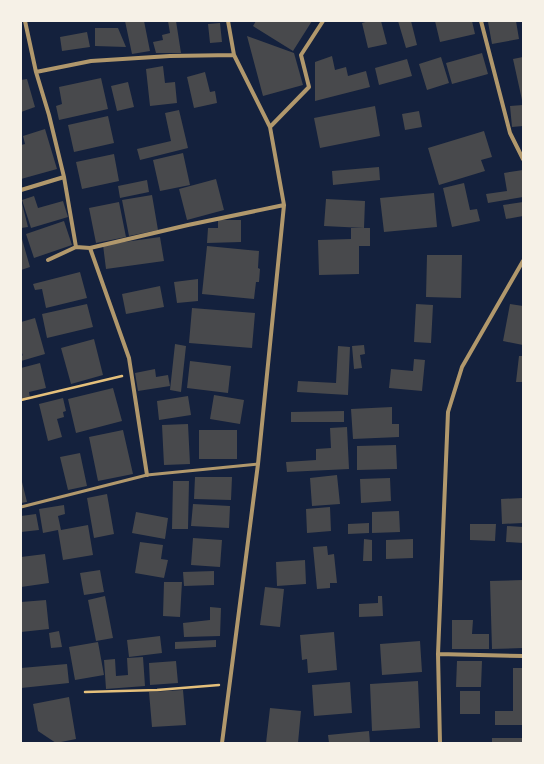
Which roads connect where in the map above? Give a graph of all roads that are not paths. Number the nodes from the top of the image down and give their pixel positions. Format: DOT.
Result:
graph roads {
  1 [pos="25,21"];
  2 [pos="228,21"];
  3 [pos="323,21"];
  4 [pos="481,21"];
  5 [pos="234,55"];
  6 [pos="36,72"];
  7 [pos="270,127"];
  8 [pos="523,158"];
  9 [pos="64,177"];
  10 [pos="21,190"];
  11 [pos="284,205"];
  12 [pos="76,247"];
  13 [pos="90,248"];
  14 [pos="48,260"];
  15 [pos="523,261"];
  16 [pos="258,464"];
  17 [pos="147,475"];
  18 [pos="21,507"];
  19 [pos="438,654"];
  20 [pos="523,656"];
  21 [pos="222,743"];
  22 [pos="440,743"];
  1 -- 6 [label="street"];
  2 -- 5 [label="street"];
  3 -- 7 [label="street"];
  4 -- 8 [label="street"];
  5 -- 6 [label="street"];
  5 -- 7 [label="street"];
  6 -- 9 [label="street"];
  7 -- 11 [label="street"];
  9 -- 10 [label="street"];
  9 -- 12 [label="street"];
  11 -- 13 [label="street"];
  11 -- 16 [label="street"];
  12 -- 13 [label="street"];
  12 -- 14 [label="street"];
  13 -- 17 [label="street"];
  15 -- 19 [label="street"];
  16 -- 17 [label="lane"];
  16 -- 21 [label="street"];
  17 -- 18 [label="lane"];
  19 -- 20 [label="street"];
  19 -- 22 [label="street"];
}
